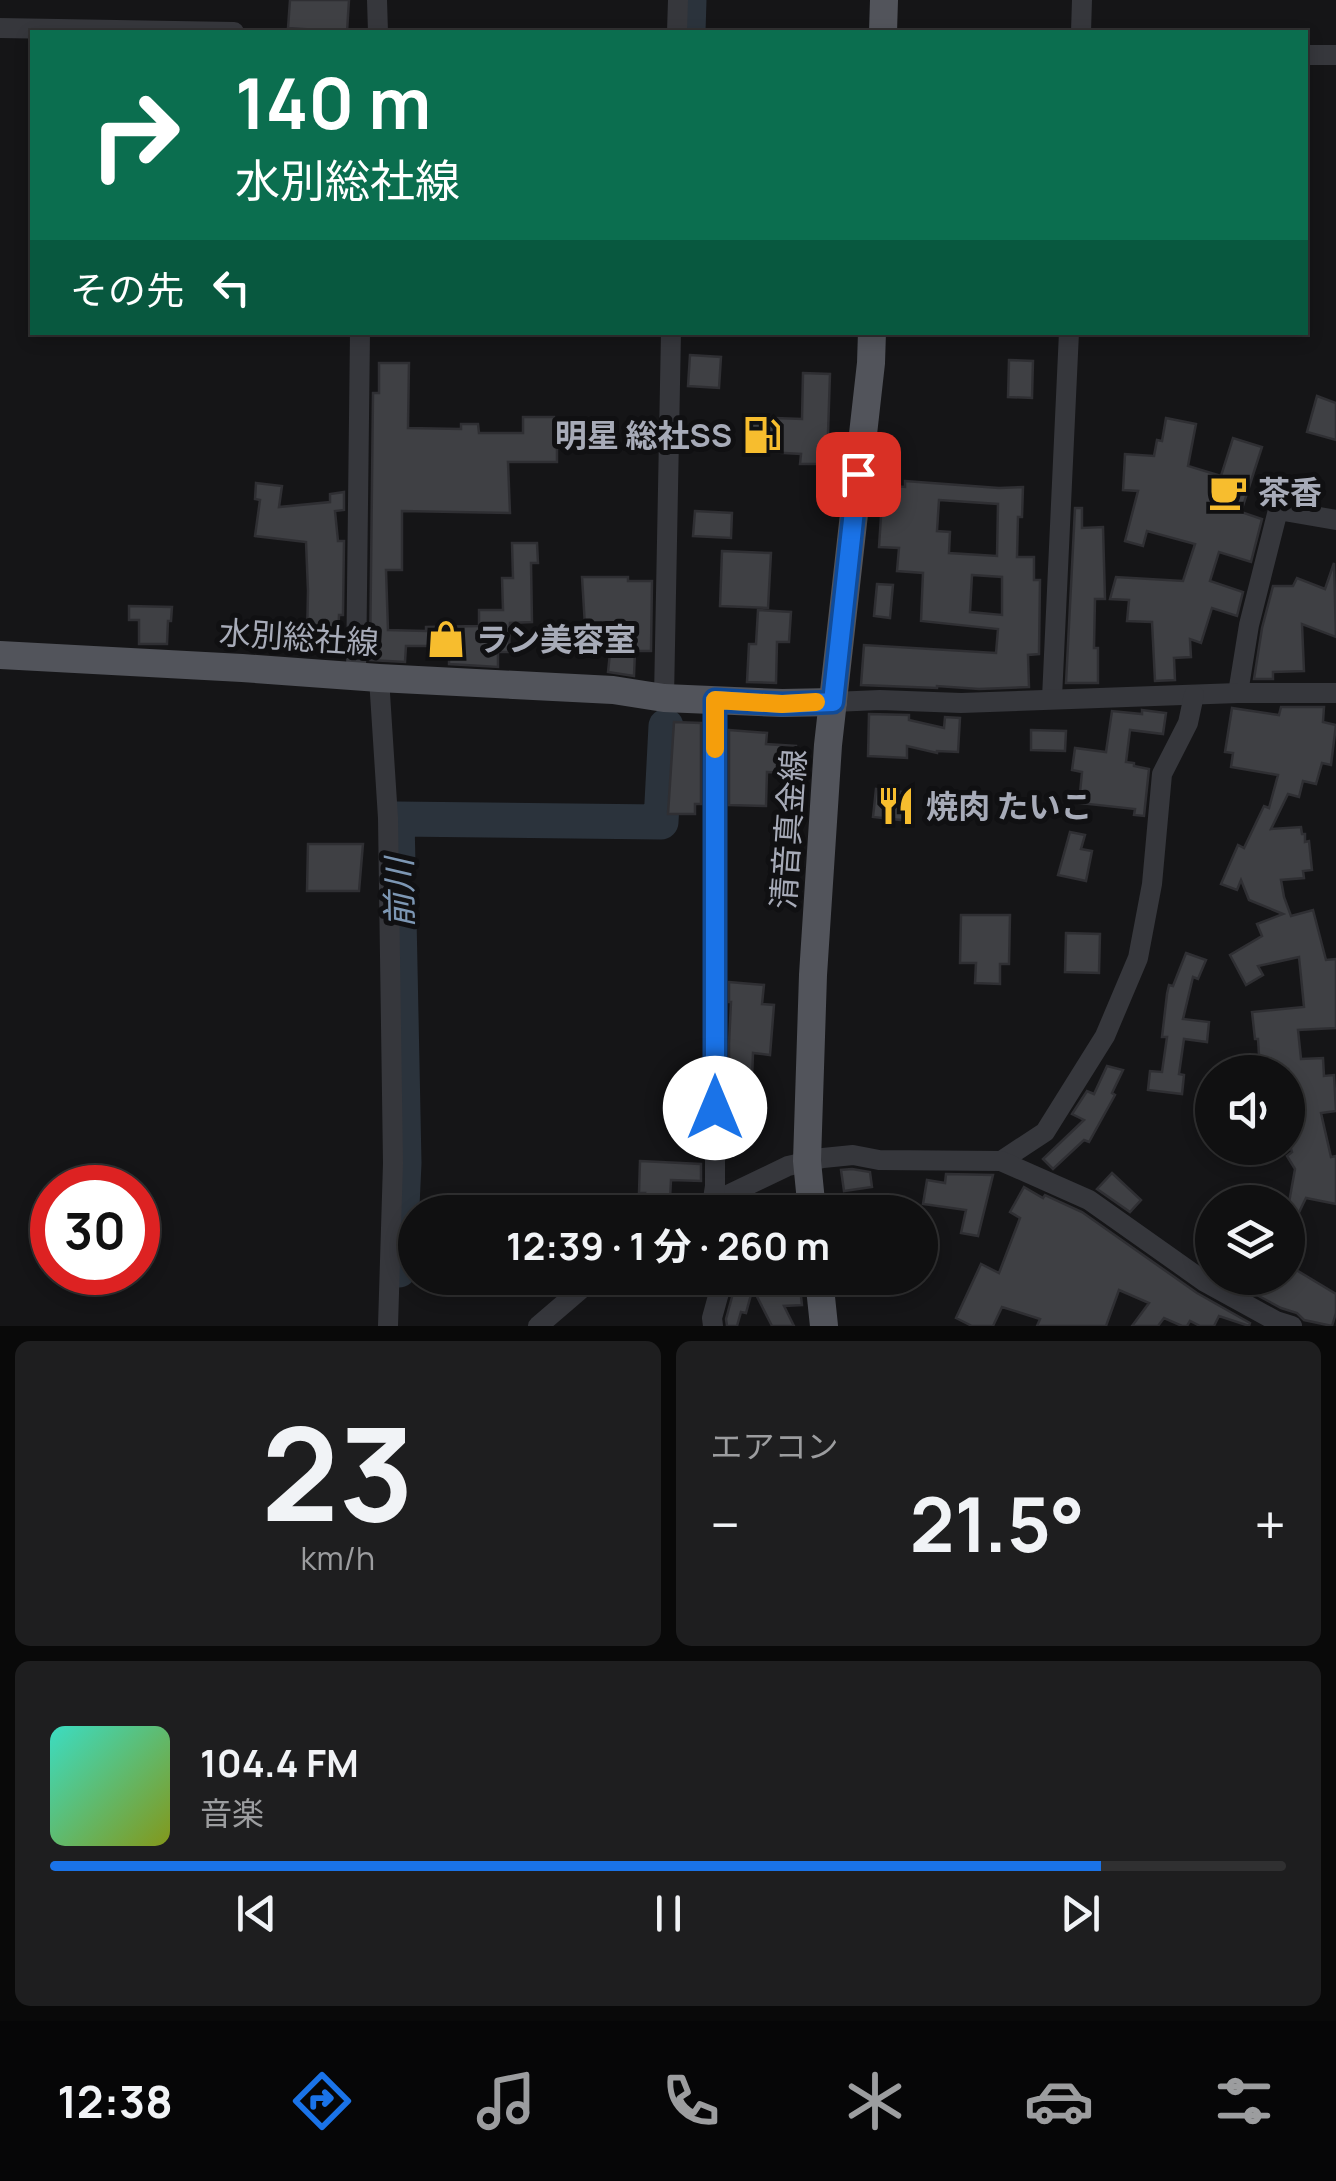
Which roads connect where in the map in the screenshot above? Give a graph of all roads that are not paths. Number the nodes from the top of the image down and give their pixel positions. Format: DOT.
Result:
graph roads {
  1 [pos="378,0"];
  2 [pos="678,0"];
  3 [pos="884,0"];
  4 [pos="1082,0"];
  5 [pos="0,28"];
  6 [pos="117,30"];
  7 [pos="378,30"];
  8 [pos="677,30"];
  9 [pos="883,30"];
  10 [pos="1081,30"];
  11 [pos="1308,55"];
  12 [pos="1336,55"];
  13 [pos="360,335"];
  14 [pos="671,335"];
  15 [pos="872,335"];
  16 [pos="1070,335"];
  17 [pos="1336,520"];
  18 [pos="0,655"];
  19 [pos="368,678"];
  20 [pos="1238,693"];
  21 [pos="1336,693"];
  22 [pos="1194,695"];
  23 [pos="664,698"];
  24 [pos="1052,698"];
  25 [pos="715,700"];
  26 [pos="833,702"];
  27 [pos="1001,1160"];
  28 [pos="806,1161"];
  29 [pos="714,1195"];
  30 [pos="734,1195"];
  31 [pos="810,1195"];
  32 [pos="574,1295"];
  33 [pos="718,1295"];
  34 [pos="820,1295"];
  35 [pos="388,1326"];
  36 [pos="538,1326"];
  37 [pos="713,1326"];
  38 [pos="824,1326"];
  39 [pos="1292,1326"];
  1 -- 7 [label="street"];
  2 -- 8 [label="street"];
  3 -- 9 [label="main road"];
  4 -- 10 [label="street"];
  5 -- 6 [label="street"];
  11 -- 12 [label="street"];
  13 -- 19 [label="street"];
  14 -- 23 [label="street"];
  15 -- 26 [label="main road, 清音真金線"];
  16 -- 24 [label="street"];
  17 -- 20 [label="street"];
  18 -- 19 [label="main road, 水別総社線"];
  19 -- 23 [label="main road, 水別総社線"];
  19 -- 35 [label="street"];
  20 -- 21 [label="street"];
  20 -- 22 [label="street"];
  22 -- 24 [label="street"];
  22 -- 27 [label="street"];
  23 -- 25 [label="main road, 水別総社線"];
  24 -- 26 [label="street"];
  25 -- 26 [label="main road, 水別総社線"];
  25 -- 29 [label="street"];
  26 -- 28 [label="main road, 清音真金線"];
  27 -- 28 [label="street"];
  27 -- 39 [label="street"];
  28 -- 30 [label="street"];
  28 -- 31 [label="main road, 清音真金線"];
  32 -- 36 [label="street"];
  33 -- 37 [label="street"];
  34 -- 38 [label="main road"];
}
